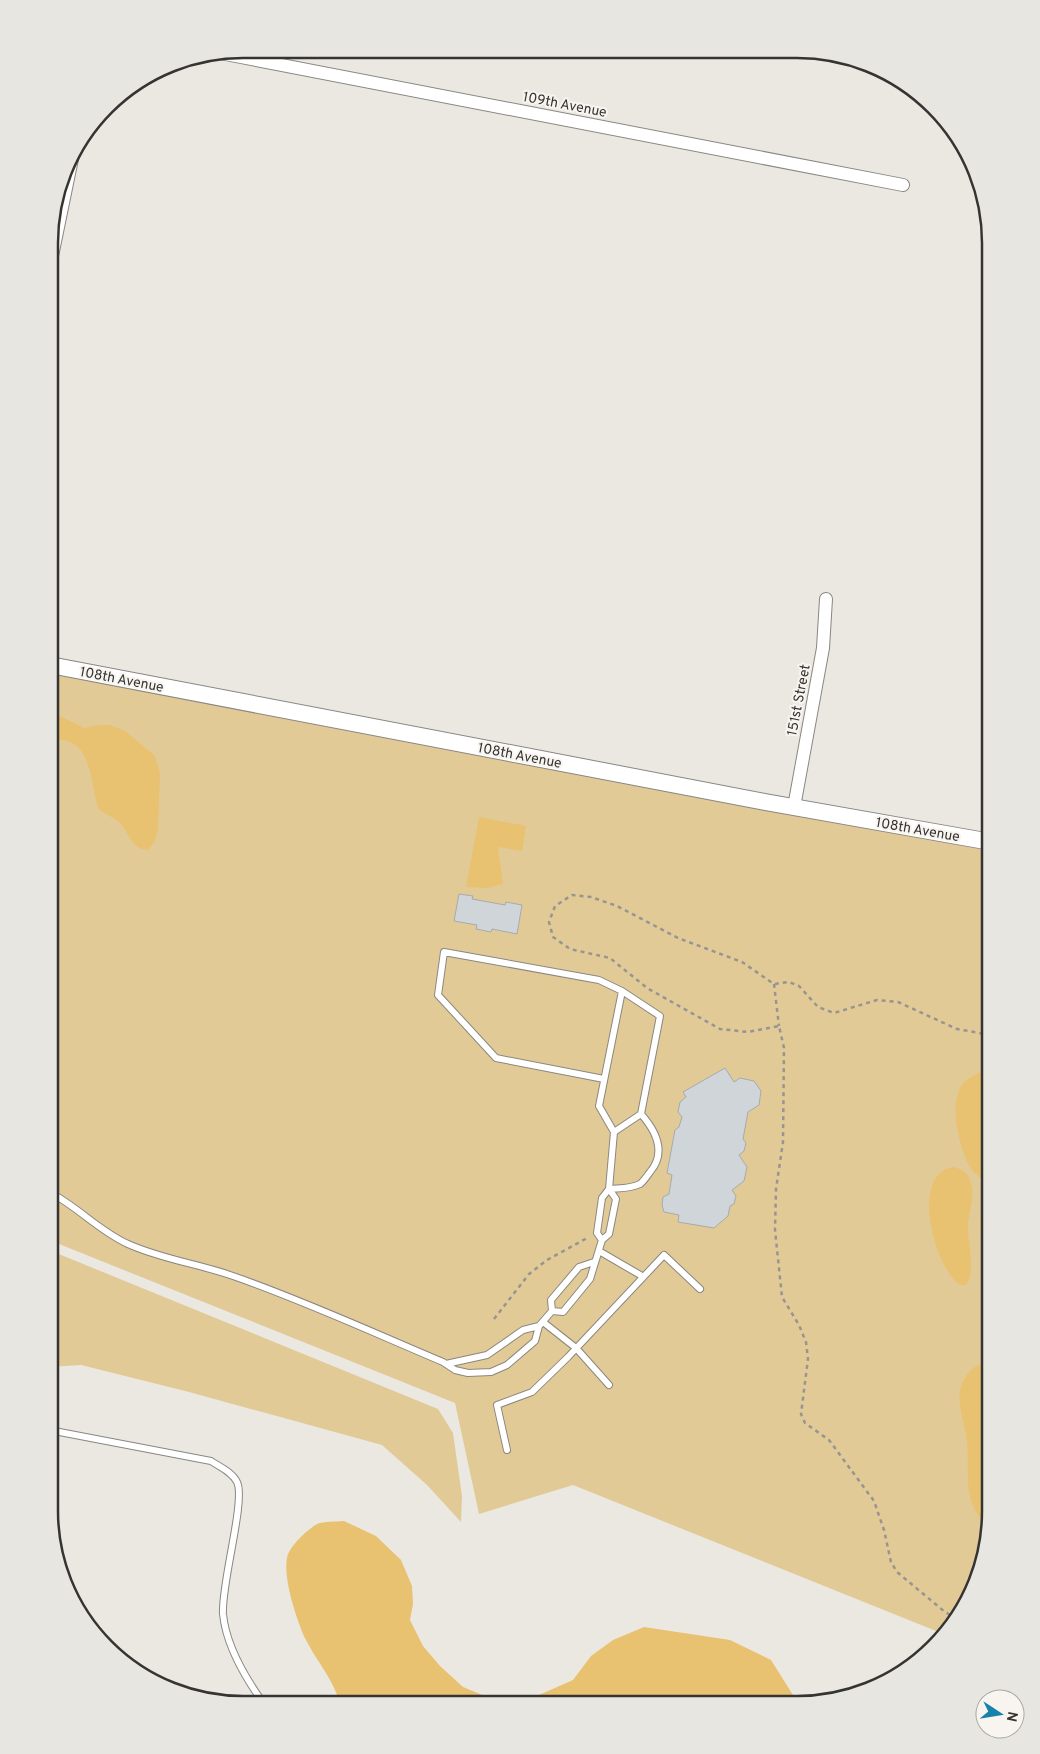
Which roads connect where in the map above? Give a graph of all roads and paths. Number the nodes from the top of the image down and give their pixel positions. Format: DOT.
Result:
graph roads {
  1 [pos="246,58"];
  2 [pos="903,184"];
  3 [pos="826,599"];
  4 [pos="58,667"];
  5 [pos="794,807"];
  6 [pos="982,840"];
  7 [pos="774,984"];
  8 [pos="622,992"];
  9 [pos="779,1026"];
  10 [pos="982,1033"];
  11 [pos="604,1079"];
  12 [pos="641,1114"];
  13 [pos="614,1132"];
  14 [pos="609,1189"];
  15 [pos="58,1196"];
  16 [pos="597,1233"];
  17 [pos="602,1240"];
  18 [pos="598,1251"];
  19 [pos="594,1262"];
  20 [pos="642,1276"];
  21 [pos="700,1289"];
  22 [pos="552,1311"];
  23 [pos="494,1319"];
  24 [pos="541,1324"];
  25 [pos="576,1348"];
  26 [pos="446,1364"];
  27 [pos="609,1385"];
  28 [pos="58,1432"];
  29 [pos="508,1450"];
  30 [pos="950,1615"];
  31 [pos="258,1696"];
  1 -- 2 [label="street, 109th Avenue"];
  3 -- 5 [label="street, 151st Street"];
  4 -- 5 [label="street, 108th Avenue"];
  5 -- 6 [label="street, 108th Avenue"];
  7 -- 9 [label="path"];
  7 -- 9 [label="path"];
  7 -- 10 [label="path"];
  8 -- 11 [label="lane"];
  8 -- 11 [label="lane"];
  8 -- 12 [label="lane"];
  9 -- 30 [label="path"];
  11 -- 13 [label="lane"];
  12 -- 13 [label="lane"];
  12 -- 14 [label="lane"];
  13 -- 14 [label="lane"];
  14 -- 16 [label="lane"];
  14 -- 17 [label="lane"];
  15 -- 26 [label="lane"];
  16 -- 17 [label="lane"];
  16 -- 23 [label="path"];
  17 -- 18 [label="lane"];
  18 -- 19 [label="lane"];
  18 -- 20 [label="lane"];
  19 -- 22 [label="lane"];
  19 -- 22 [label="lane"];
  20 -- 21 [label="lane"];
  20 -- 25 [label="lane"];
  22 -- 24 [label="lane"];
  24 -- 25 [label="lane"];
  24 -- 26 [label="lane"];
  24 -- 26 [label="lane"];
  25 -- 27 [label="lane"];
  25 -- 29 [label="lane"];
  28 -- 31 [label="lane"];
}
